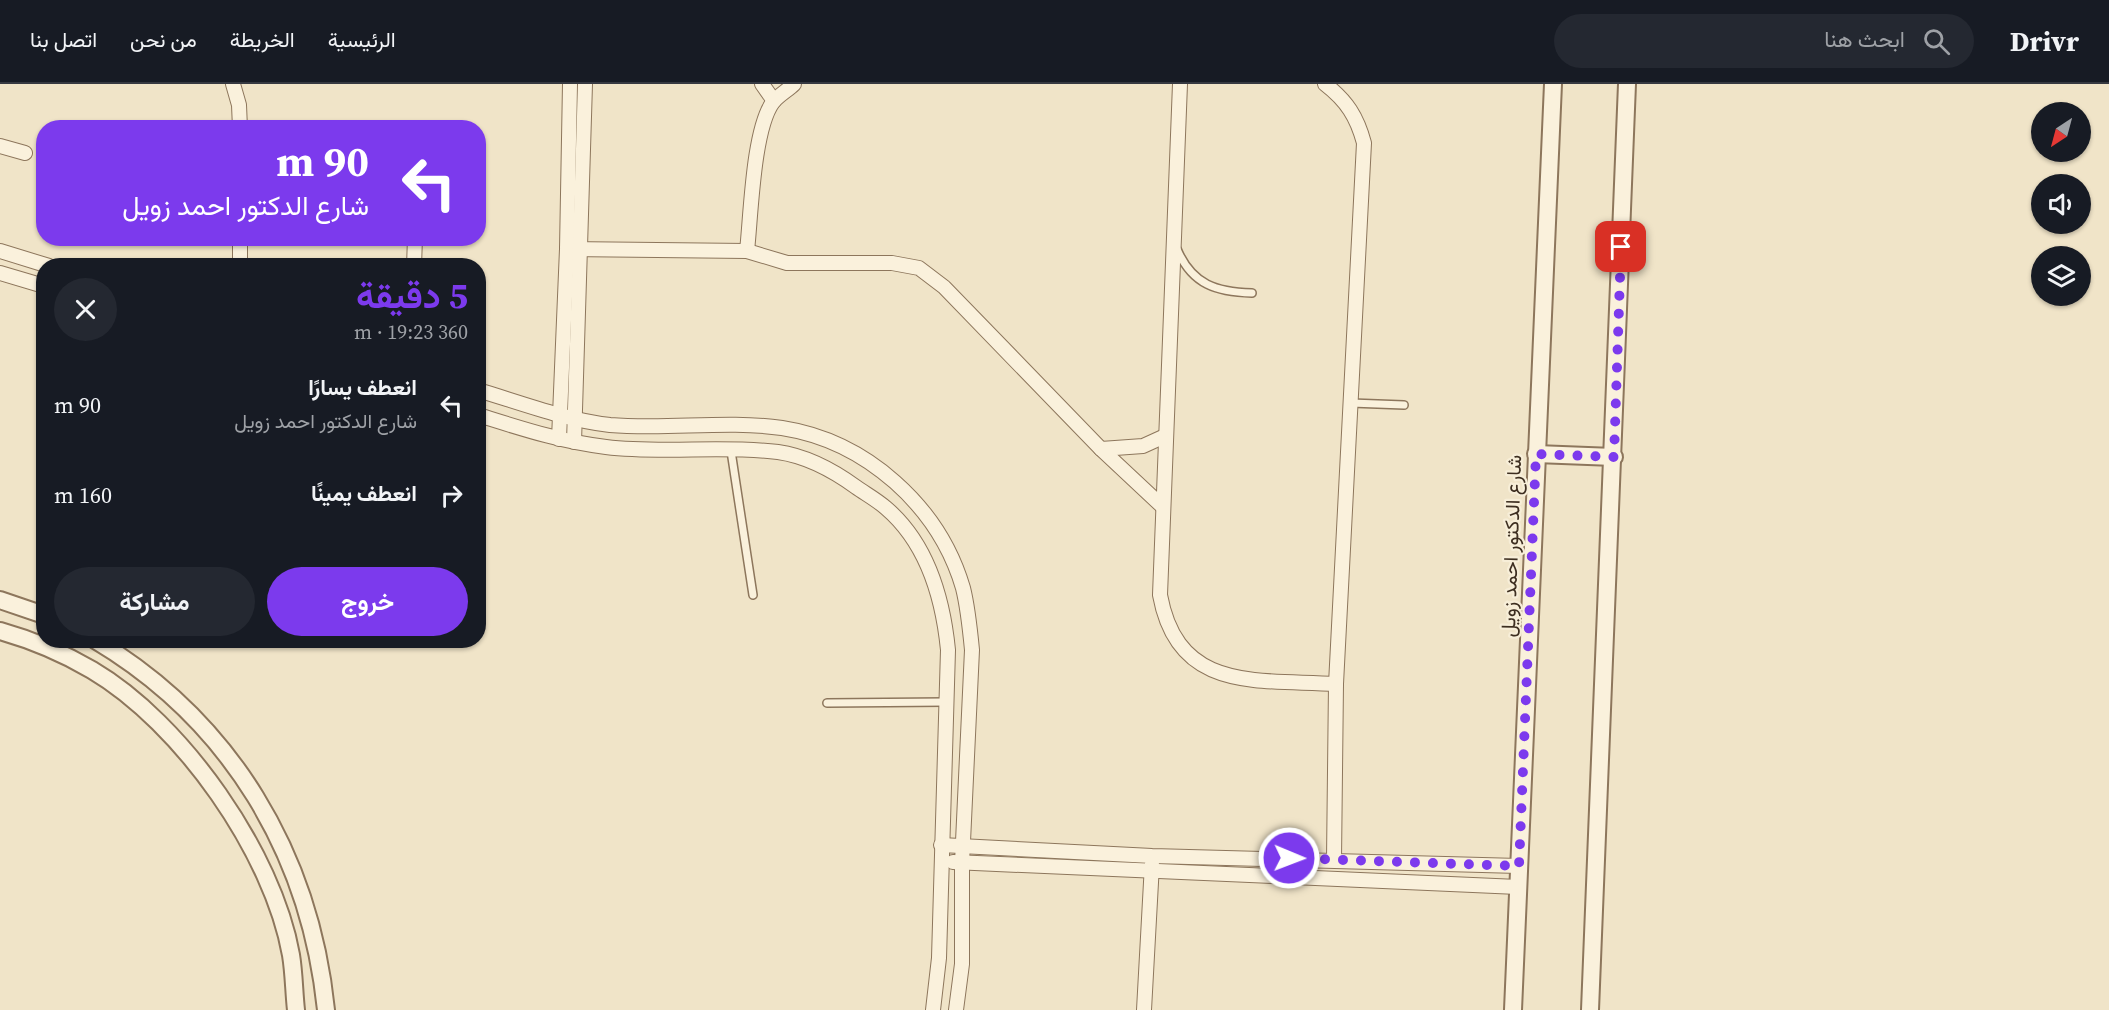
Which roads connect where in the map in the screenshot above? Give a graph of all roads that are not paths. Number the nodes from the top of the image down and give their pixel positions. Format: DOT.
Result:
graph roads {
  1 [pos="233,84"];
  2 [pos="570,84"];
  3 [pos="585,84"];
  4 [pos="762,84"];
  5 [pos="794,84"];
  6 [pos="1180,84"];
  7 [pos="1325,84"];
  8 [pos="1553,84"];
  9 [pos="1627,84"];
  10 [pos="774,101"];
  11 [pos="240,120"];
  12 [pos="0,146"];
  13 [pos="25,153"];
  14 [pos="1174,242"];
  15 [pos="574,249"];
  16 [pos="0,251"];
  17 [pos="747,251"];
  18 [pos="36,262"];
  19 [pos="0,273"];
  20 [pos="36,284"];
  21 [pos="1252,293"];
  22 [pos="486,392"];
  23 [pos="1351,403"];
  24 [pos="1404,405"];
  25 [pos="561,413"];
  26 [pos="486,417"];
  27 [pos="575,417"];
  28 [pos="1165,436"];
  29 [pos="559,439"];
  30 [pos="574,442"];
  31 [pos="1101,449"];
  32 [pos="731,451"];
  33 [pos="1536,454"];
  34 [pos="1614,457"];
  35 [pos="1163,507"];
  36 [pos="753,595"];
  37 [pos="0,600"];
  38 [pos="36,612"];
  39 [pos="0,631"];
  40 [pos="36,642"];
  41 [pos="48,648"];
  42 [pos="108,648"];
  43 [pos="1336,684"];
  44 [pos="946,702"];
  45 [pos="826,703"];
  46 [pos="941,845"];
  47 [pos="962,846"];
  48 [pos="1152,856"];
  49 [pos="1334,859"];
  50 [pos="942,861"];
  51 [pos="962,863"];
  52 [pos="1519,866"];
  53 [pos="1152,872"];
  54 [pos="1518,887"];
  55 [pos="296,1010"];
  56 [pos="326,1010"];
  57 [pos="933,1010"];
  58 [pos="956,1010"];
  59 [pos="1143,1010"];
  60 [pos="1513,1010"];
  61 [pos="1590,1010"];
  1 -- 11 [label="street"];
  2 -- 15 [label="street"];
  3 -- 15 [label="street"];
  4 -- 10 [label="street"];
  5 -- 10 [label="street"];
  6 -- 14 [label="street"];
  7 -- 23 [label="street"];
  8 -- 33 [label="street, شارع الدكتور احمد زويل"];
  9 -- 34 [label="street"];
  10 -- 17 [label="street"];
  12 -- 13 [label="street"];
  14 -- 21 [label="lane"];
  14 -- 28 [label="street"];
  15 -- 17 [label="street"];
  15 -- 25 [label="street"];
  15 -- 27 [label="street"];
  16 -- 18 [label="street"];
  17 -- 31 [label="street"];
  19 -- 20 [label="street"];
  22 -- 25 [label="street"];
  23 -- 24 [label="lane"];
  23 -- 43 [label="street"];
  25 -- 27 [label="street"];
  25 -- 29 [label="street"];
  26 -- 29 [label="street"];
  27 -- 30 [label="street"];
  27 -- 47 [label="street"];
  28 -- 31 [label="street"];
  28 -- 35 [label="street"];
  29 -- 30 [label="street"];
  30 -- 32 [label="street"];
  31 -- 35 [label="street"];
  32 -- 36 [label="lane"];
  32 -- 44 [label="street"];
  33 -- 34 [label="street"];
  33 -- 52 [label="street, شارع الدكتور احمد زويل"];
  34 -- 61 [label="street"];
  35 -- 43 [label="street"];
  37 -- 38 [label="street"];
  39 -- 40 [label="street"];
  41 -- 55 [label="street"];
  42 -- 56 [label="street"];
  43 -- 49 [label="street"];
  44 -- 45 [label="lane"];
  44 -- 46 [label="street"];
  46 -- 47 [label="street"];
  46 -- 50 [label="street"];
  47 -- 48 [label="street"];
  47 -- 51 [label="street"];
  48 -- 49 [label="street"];
  48 -- 53 [label="street"];
  49 -- 52 [label="street"];
  50 -- 51 [label="street"];
  50 -- 57 [label="street"];
  51 -- 53 [label="street"];
  51 -- 58 [label="street"];
  52 -- 54 [label="street, شارع الدكتور احمد زويل"];
  53 -- 54 [label="street"];
  53 -- 59 [label="street"];
  54 -- 60 [label="street, شارع الدكتور احمد زويل"];
}
